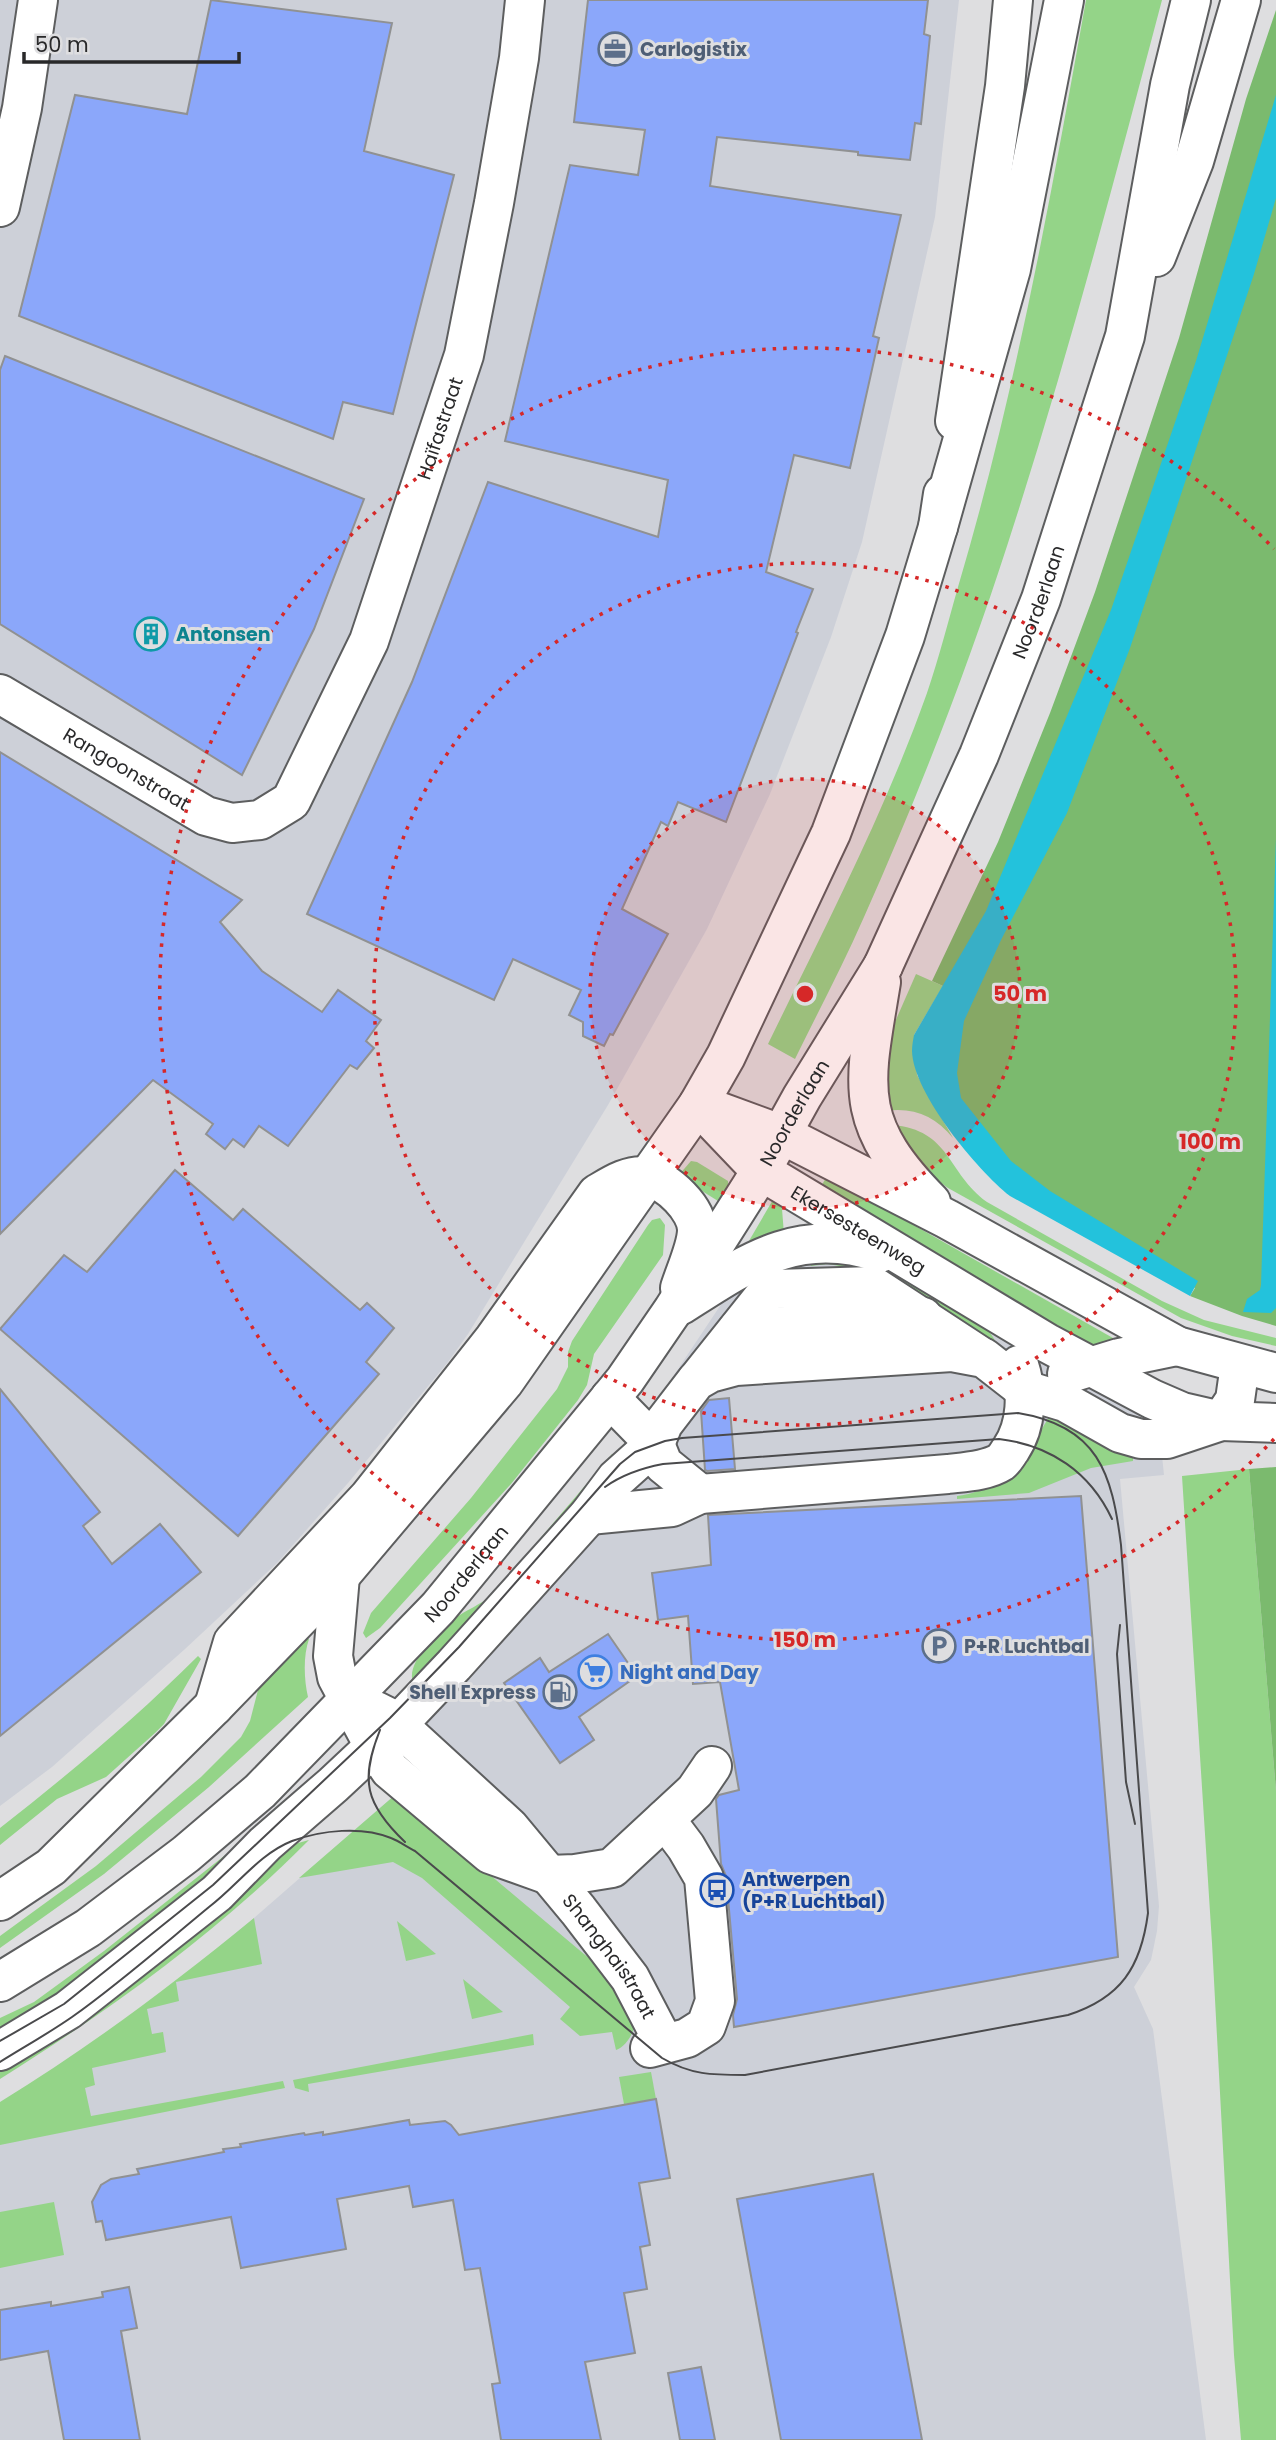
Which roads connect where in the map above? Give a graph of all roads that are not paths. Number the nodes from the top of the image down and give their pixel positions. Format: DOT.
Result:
graph roads {
  1 [pos="38,0"];
  2 [pos="525,0"];
  3 [pos="1013,0"];
  4 [pos="1064,0"];
  5 [pos="1191,0"];
  6 [pos="1241,0"];
  7 [pos="0,207"];
  8 [pos="1125,336"];
  9 [pos="938,527"];
  10 [pos="0,694"];
  11 [pos="260,820"];
  12 [pos="883,966"];
  13 [pos="698,1105"];
  14 [pos="783,1135"];
  15 [pos="761,1171"];
  16 [pos="649,1177"];
  17 [pos="947,1219"];
  18 [pos="915,1265"];
  19 [pos="673,1310"];
  20 [pos="996,1312"];
  21 [pos="922,1317"];
  22 [pos="738,1328"];
  23 [pos="1177,1346"];
  24 [pos="984,1358"];
  25 [pos="1090,1366"];
  26 [pos="1258,1369"];
  27 [pos="696,1381"];
  28 [pos="1025,1390"];
  29 [pos="610,1398"];
  30 [pos="1221,1421"];
  31 [pos="1276,1423"];
  32 [pos="655,1444"];
  33 [pos="700,1494"];
  34 [pos="589,1515"];
  35 [pos="340,1576"];
  36 [pos="349,1698"];
  37 [pos="214,1706"];
  38 [pos="385,1735"];
  39 [pos="712,1766"];
  40 [pos="665,1819"];
  41 [pos="549,1875"];
  42 [pos="0,1901"];
  43 [pos="0,1982"];
  44 [pos="0,2050"];
  1 -- 7 [label="main road"];
  2 -- 11 [label="main road, Haïfastraat"];
  3 -- 9 [label="main road"];
  4 -- 9 [label="main road"];
  5 -- 8 [label="main road, Noorderlaan"];
  6 -- 8 [label="main road"];
  8 -- 12 [label="main road, Noorderlaan"];
  9 -- 13 [label="main road"];
  10 -- 11 [label="main road, Rangoonstraat"];
  12 -- 14 [label="main road, Noorderlaan"];
  12 -- 17 [label="main road"];
  13 -- 14 [label="main road"];
  13 -- 15 [label="main road, Ekersesteenweg"];
  13 -- 16 [label="main road"];
  14 -- 15 [label="main road, Noorderlaan"];
  14 -- 17 [label="main road"];
  15 -- 18 [label="main road, Ekersesteenweg"];
  15 -- 19 [label="main road, Noorderlaan"];
  16 -- 19 [label="main road"];
  16 -- 35 [label="main road"];
  16 -- 37 [label="main road"];
  17 -- 23 [label="main road"];
  18 -- 19 [label="main road"];
  18 -- 20 [label="main road, Ekersesteenweg"];
  19 -- 29 [label="main road, Noorderlaan"];
  20 -- 25 [label="main road, Ekersesteenweg"];
  20 -- 28 [label="main road"];
  21 -- 22 [label="main road"];
  21 -- 22 [label="main road"];
  21 -- 24 [label="main road"];
  22 -- 27 [label="main road"];
  23 -- 25 [label="main road"];
  23 -- 26 [label="main road"];
  24 -- 27 [label="main road"];
  24 -- 28 [label="main road"];
  25 -- 28 [label="main road"];
  25 -- 30 [label="main road, Ekersesteenweg"];
  26 -- 30 [label="main road"];
  27 -- 32 [label="main road"];
  28 -- 30 [label="main road"];
  28 -- 33 [label="main road"];
  29 -- 32 [label="main road"];
  29 -- 36 [label="main road, Noorderlaan"];
  30 -- 31 [label="main road, Ekersesteenweg"];
  32 -- 33 [label="main road"];
  32 -- 34 [label="main road"];
  33 -- 34 [label="main road"];
  34 -- 38 [label="main road"];
  35 -- 36 [label="main road"];
  35 -- 37 [label="main road"];
  36 -- 38 [label="main road"];
  36 -- 43 [label="main road, Noorderlaan"];
  37 -- 42 [label="main road"];
  38 -- 41 [label="main road"];
  38 -- 44 [label="main road"];
  39 -- 40 [label="main road"];
  40 -- 41 [label="main road"];
  40 -- 41 [label="main road, Shanghaistraat"];
}
